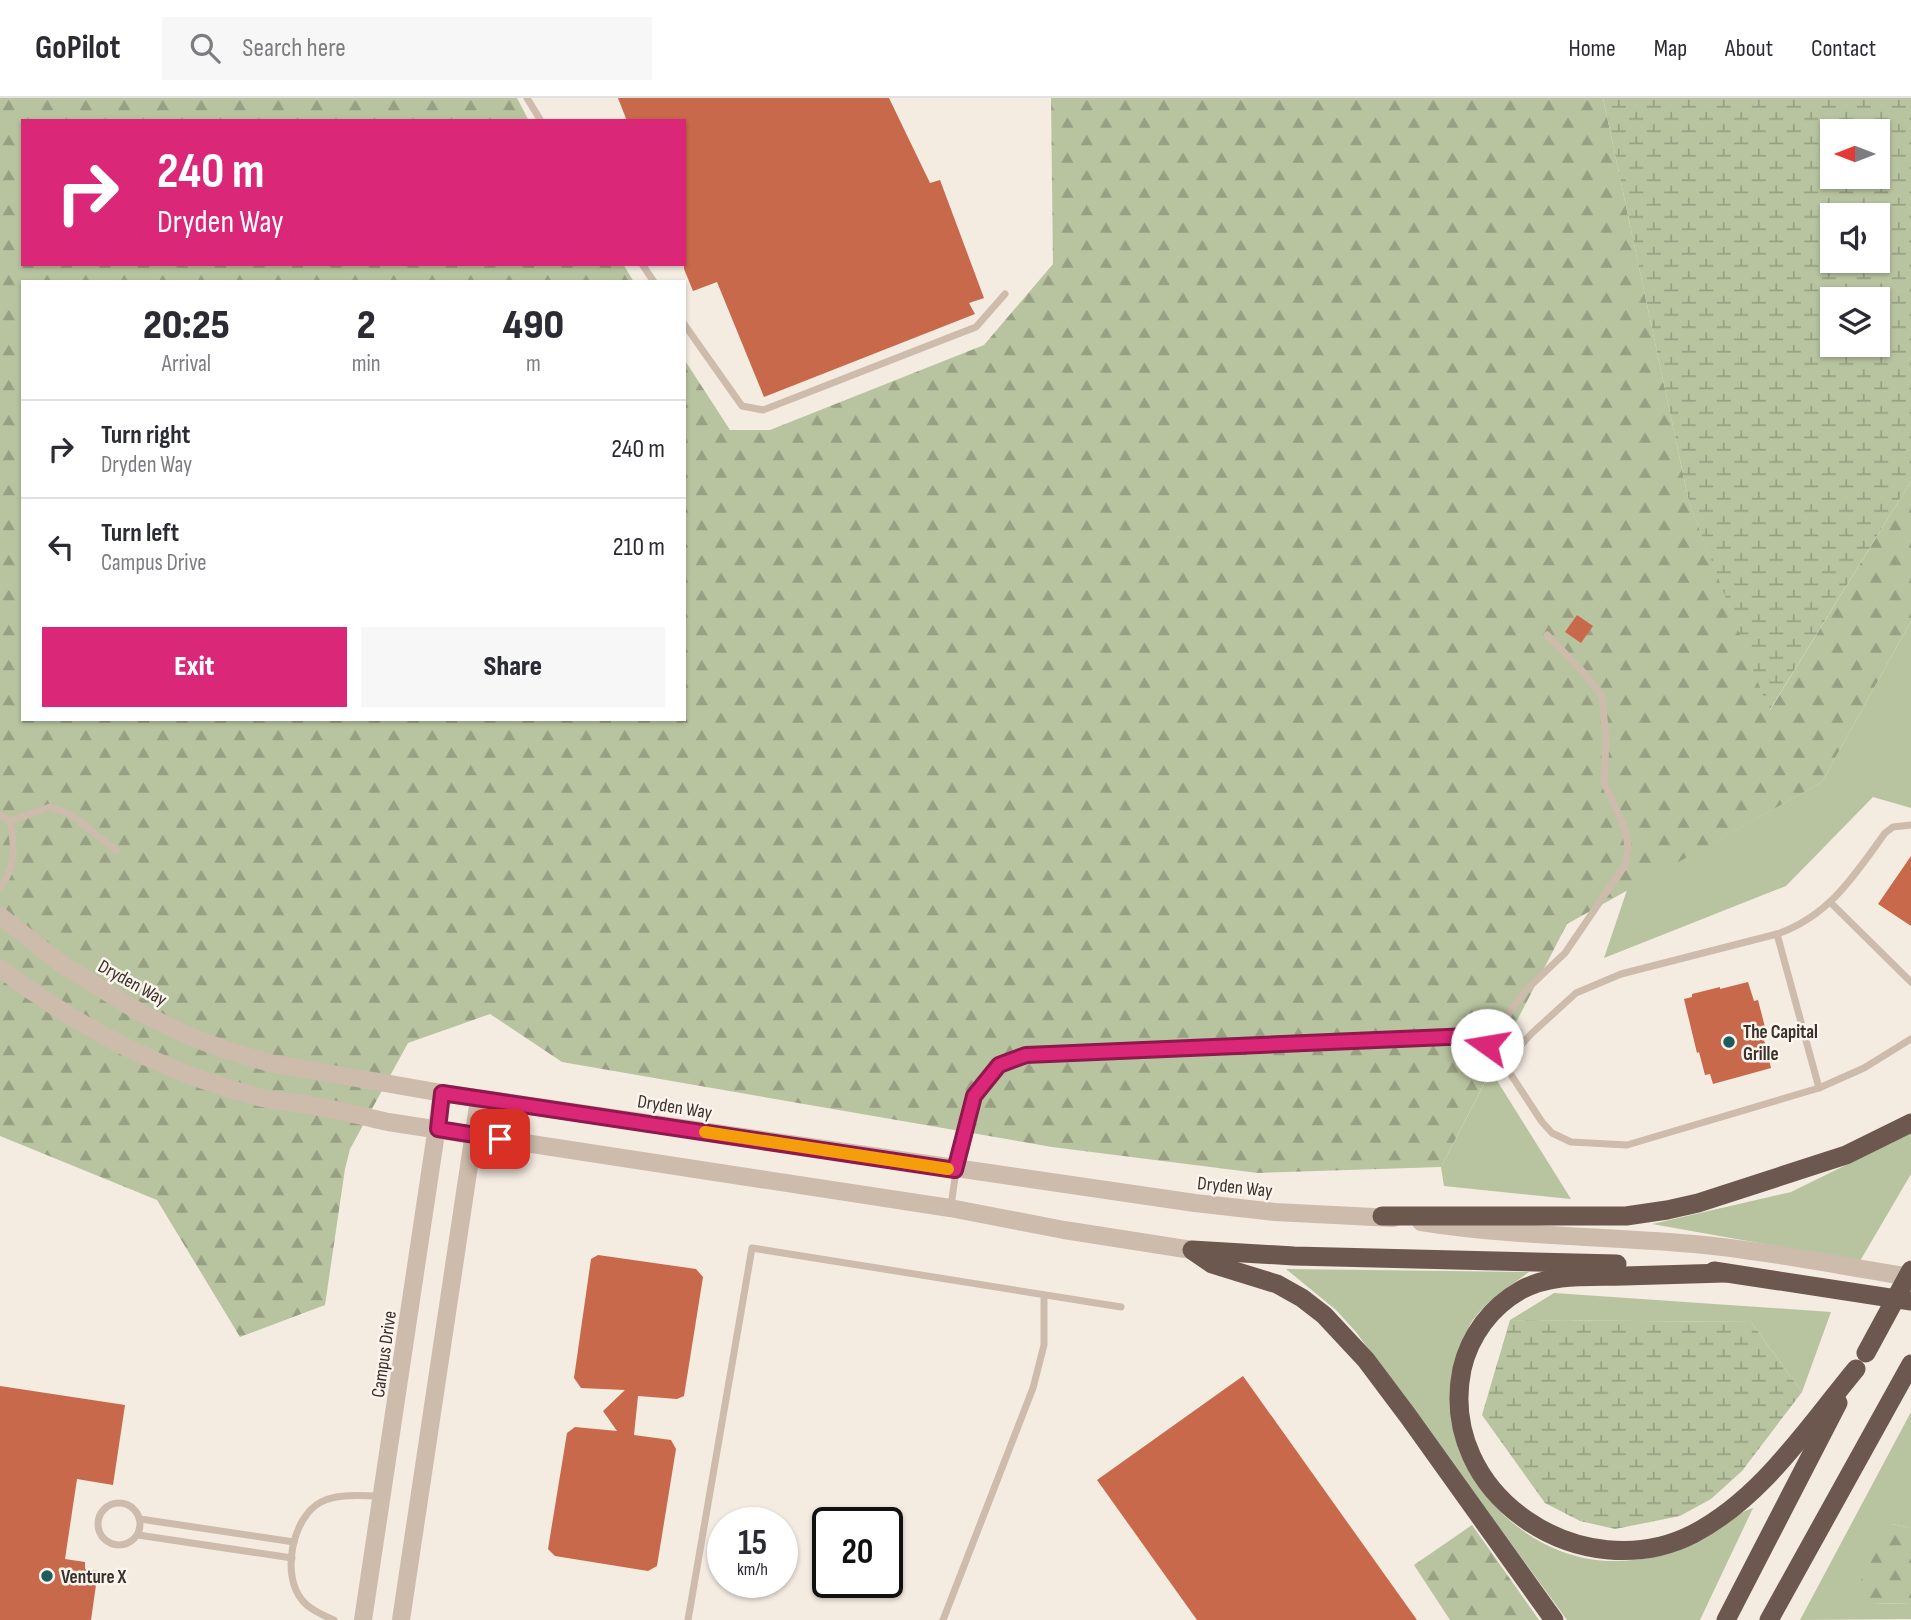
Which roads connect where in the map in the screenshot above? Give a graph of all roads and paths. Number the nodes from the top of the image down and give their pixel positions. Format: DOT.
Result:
graph roads {
  1 [pos="527,98"];
  2 [pos="540,119"];
  3 [pos="1006,295"];
  4 [pos="686,327"];
  5 [pos="1546,635"];
  6 [pos="0,815"];
  7 [pos="10,821"];
  8 [pos="1911,825"];
  9 [pos="117,851"];
  10 [pos="0,888"];
  11 [pos="1831,903"];
  12 [pos="0,916"];
  13 [pos="1777,934"];
  14 [pos="0,968"];
  15 [pos="1911,982"];
  16 [pos="1911,1039"];
  17 [pos="1487,1045"];
  18 [pos="1504,1064"];
  19 [pos="1819,1088"];
  20 [pos="442,1093"];
  21 [pos="479,1099"];
  22 [pos="1911,1123"];
  23 [pos="438,1129"];
  24 [pos="474,1135"];
  25 [pos="955,1170"];
  26 [pos="950,1208"];
  27 [pos="1382,1216"];
  28 [pos="1192,1250"];
  29 [pos="1911,1270"];
  30 [pos="1725,1273"];
  31 [pos="1911,1277"];
  32 [pos="1044,1296"];
  33 [pos="1911,1301"];
  34 [pos="1121,1307"];
  35 [pos="1861,1361"];
  36 [pos="1911,1364"];
  37 [pos="383,1496"];
  38 [pos="140,1519"];
  39 [pos="138,1535"];
  40 [pos="294,1542"];
  41 [pos="292,1558"];
  42 [pos="334,1620"];
  43 [pos="363,1620"];
  44 [pos="401,1620"];
  45 [pos="688,1620"];
  46 [pos="943,1620"];
  47 [pos="1554,1620"];
  48 [pos="1726,1620"];
  49 [pos="1769,1620"];
  1 -- 2 [label="lane"];
  3 -- 4 [label="lane"];
  5 -- 17 [label="lane"];
  6 -- 7 [label="lane"];
  7 -- 9 [label="lane"];
  7 -- 10 [label="lane"];
  8 -- 11 [label="lane"];
  11 -- 13 [label="lane"];
  11 -- 15 [label="lane"];
  12 -- 20 [label="street, Dryden Way"];
  13 -- 18 [label="lane"];
  13 -- 19 [label="lane"];
  14 -- 23 [label="street"];
  16 -- 19 [label="lane"];
  17 -- 18 [label="lane"];
  17 -- 25 [label="lane"];
  18 -- 19 [label="lane"];
  20 -- 21 [label="street, Dryden Way"];
  20 -- 23 [label="street, Campus Drive"];
  21 -- 24 [label="street"];
  21 -- 25 [label="street, Dryden Way"];
  22 -- 27 [label="highway"];
  23 -- 24 [label="street"];
  23 -- 37 [label="street, Campus Drive"];
  24 -- 26 [label="street"];
  24 -- 44 [label="street"];
  25 -- 26 [label="lane"];
  25 -- 27 [label="street, Dryden Way"];
  26 -- 28 [label="street"];
  27 -- 31 [label="street, Dryden Way"];
  28 -- 30 [label="highway"];
  28 -- 47 [label="highway"];
  29 -- 35 [label="highway, bridge"];
  30 -- 33 [label="highway"];
  30 -- 35 [label="highway"];
  32 -- 34 [label="lane"];
  32 -- 45 [label="lane"];
  32 -- 46 [label="lane"];
  35 -- 48 [label="highway"];
  36 -- 49 [label="highway"];
  37 -- 40 [label="lane"];
  37 -- 43 [label="street, Campus Drive"];
  38 -- 39 [label="lane"];
  38 -- 39 [label="lane"];
  38 -- 40 [label="lane"];
  39 -- 41 [label="lane"];
  40 -- 41 [label="lane"];
  41 -- 42 [label="lane"];
}
